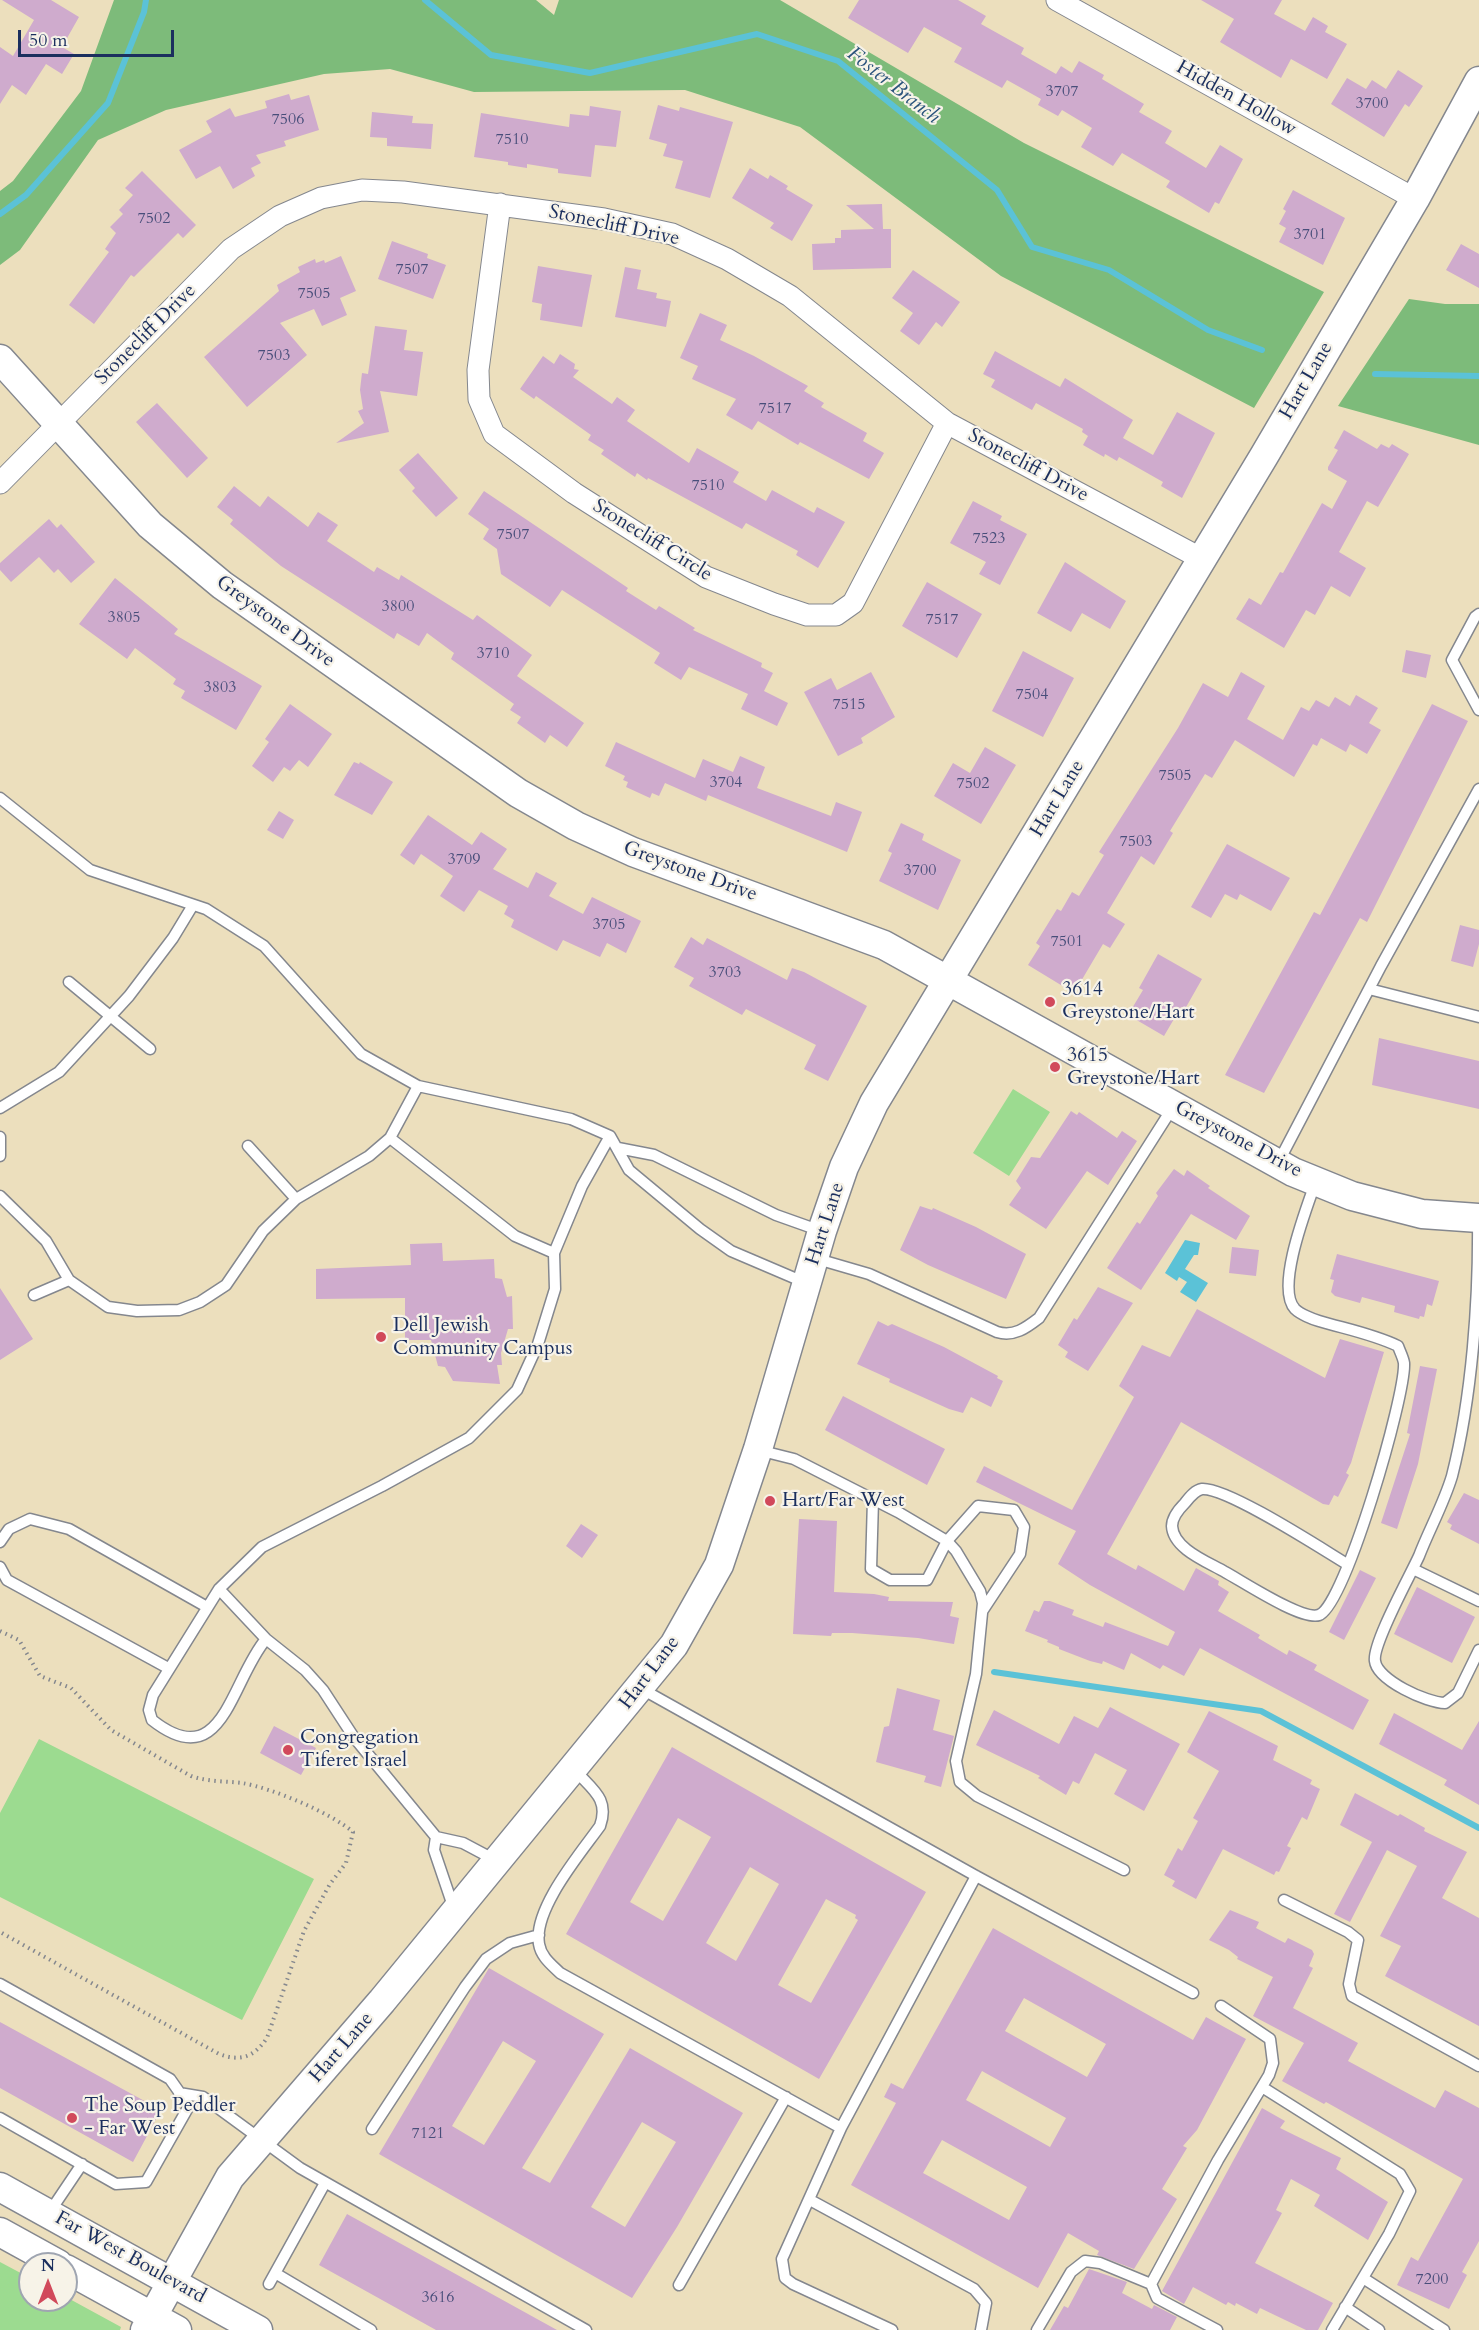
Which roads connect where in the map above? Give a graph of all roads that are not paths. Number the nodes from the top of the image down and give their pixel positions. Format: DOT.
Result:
graph roads {
  1 [pos="1057,0"];
  2 [pos="1479,81"];
  3 [pos="1415,199"];
  4 [pos="500,204"];
  5 [pos="0,358"];
  6 [pos="947,423"];
  7 [pos="58,424"];
  8 [pos="0,483"];
  9 [pos="1202,559"];
  10 [pos="1479,614"];
  11 [pos="1479,710"];
  12 [pos="1479,789"];
  13 [pos="0,798"];
  14 [pos="194,905"];
  15 [pos="949,981"];
  16 [pos="69,982"];
  17 [pos="1369,989"];
  18 [pos="110,1017"];
  19 [pos="1479,1017"];
  20 [pos="150,1049"];
  21 [pos="418,1086"];
  22 [pos="1174,1106"];
  23 [pos="0,1108"];
  24 [pos="610,1136"];
  25 [pos="0,1137"];
  26 [pos="390,1138"];
  27 [pos="248,1146"];
  28 [pos="618,1148"];
  29 [pos="0,1156"];
  30 [pos="1278,1163"];
  31 [pos="1316,1181"];
  32 [pos="0,1196"];
  33 [pos="296,1199"];
  34 [pos="1478,1218"];
  35 [pos="822,1231"];
  36 [pos="554,1253"];
  37 [pos="810,1271"];
  38 [pos="69,1280"];
  39 [pos="34,1295"];
  40 [pos="758,1449"];
  41 [pos="873,1500"];
  42 [pos="947,1541"];
  43 [pos="0,1542"];
  44 [pos="1347,1564"];
  45 [pos="0,1567"];
  46 [pos="1413,1569"];
  47 [pos="219,1589"];
  48 [pos="1479,1601"];
  49 [pos="207,1607"];
  50 [pos="983,1610"];
  51 [pos="266,1639"];
  52 [pos="1479,1650"];
  53 [pos="168,1668"];
  54 [pos="640,1688"];
  55 [pos="573,1769"];
  56 [pos="436,1838"];
  57 [pos="497,1861"];
  58 [pos="1124,1870"];
  59 [pos="976,1876"];
  60 [pos="1284,1900"];
  61 [pos="455,1912"];
  62 [pos="539,1935"];
  63 [pos="0,1984"];
  64 [pos="1193,1993"];
  65 [pos="1221,2006"];
  66 [pos="1479,2066"];
  67 [pos="1262,2087"];
  68 [pos="179,2093"];
  69 [pos="786,2097"];
  70 [pos="0,2118"];
  71 [pos="841,2128"];
  72 [pos="372,2130"];
  73 [pos="261,2141"];
  74 [pos="82,2164"];
  75 [pos="325,2183"];
  76 [pos="0,2187"];
  77 [pos="810,2200"];
  78 [pos="49,2213"];
  79 [pos="0,2232"];
  80 [pos="36,2252"];
  81 [pos="275,2273"];
  82 [pos="78,2276"];
  83 [pos="1363,2278"];
  84 [pos="171,2281"];
  85 [pos="269,2284"];
  86 [pos="1151,2284"];
  87 [pos="679,2285"];
  88 [pos="1345,2307"];
  89 [pos="149,2323"];
  90 [pos="177,2330"];
  91 [pos="258,2330"];
  92 [pos="371,2330"];
  93 [pos="586,2330"];
  94 [pos="892,2330"];
  95 [pos="981,2330"];
  96 [pos="1037,2330"];
  97 [pos="1216,2330"];
  98 [pos="1332,2330"];
  99 [pos="1379,2330"];
  100 [pos="1444,2330"];
  1 -- 3 [label="street, Hidden Hollow"];
  2 -- 3 [label="street, Hart Lane"];
  3 -- 9 [label="street, Hart Lane"];
  4 -- 6 [label="street, Stonecliff Drive"];
  4 -- 6 [label="street, Stonecliff Circle"];
  4 -- 7 [label="street, Stonecliff Drive"];
  5 -- 7 [label="street, Greystone Drive"];
  6 -- 9 [label="street, Stonecliff Drive"];
  7 -- 8 [label="street, Stonecliff Drive"];
  7 -- 15 [label="street, Greystone Drive"];
  9 -- 15 [label="street, Hart Lane"];
  10 -- 11 [label="lane"];
  12 -- 17 [label="lane"];
  13 -- 14 [label="lane"];
  14 -- 18 [label="lane"];
  14 -- 21 [label="lane"];
  15 -- 22 [label="street, Greystone Drive"];
  15 -- 35 [label="street, Hart Lane"];
  16 -- 18 [label="lane"];
  17 -- 19 [label="lane"];
  17 -- 30 [label="lane"];
  18 -- 20 [label="lane"];
  18 -- 23 [label="lane"];
  21 -- 24 [label="lane"];
  21 -- 26 [label="lane"];
  22 -- 30 [label="street, Greystone Drive"];
  22 -- 37 [label="lane"];
  24 -- 28 [label="lane"];
  24 -- 36 [label="lane"];
  25 -- 29 [label="lane"];
  26 -- 33 [label="lane"];
  26 -- 36 [label="lane"];
  27 -- 33 [label="lane"];
  28 -- 35 [label="lane"];
  28 -- 37 [label="lane"];
  30 -- 31 [label="street, Greystone Drive"];
  31 -- 34 [label="street, Greystone Drive"];
  31 -- 44 [label="lane"];
  32 -- 38 [label="lane"];
  33 -- 38 [label="lane"];
  34 -- 46 [label="lane"];
  35 -- 37 [label="street, Hart Lane"];
  36 -- 47 [label="lane"];
  37 -- 40 [label="street, Hart Lane"];
  38 -- 39 [label="lane"];
  40 -- 41 [label="lane"];
  40 -- 54 [label="street, Hart Lane"];
  41 -- 42 [label="lane"];
  41 -- 42 [label="lane"];
  42 -- 50 [label="lane"];
  42 -- 50 [label="lane"];
  43 -- 49 [label="lane"];
  44 -- 44 [label="lane"];
  45 -- 53 [label="lane"];
  46 -- 48 [label="lane"];
  46 -- 52 [label="lane"];
  47 -- 49 [label="lane"];
  47 -- 51 [label="lane"];
  49 -- 53 [label="lane"];
  50 -- 58 [label="lane"];
  51 -- 53 [label="lane"];
  51 -- 56 [label="lane"];
  54 -- 55 [label="street, Hart Lane"];
  54 -- 59 [label="lane"];
  55 -- 57 [label="street, Hart Lane"];
  55 -- 62 [label="lane"];
  56 -- 57 [label="lane"];
  56 -- 61 [label="lane"];
  57 -- 61 [label="street, Hart Lane"];
  59 -- 64 [label="lane"];
  59 -- 71 [label="lane"];
  60 -- 66 [label="lane"];
  61 -- 73 [label="street, Hart Lane"];
  62 -- 69 [label="lane"];
  62 -- 72 [label="lane"];
  63 -- 68 [label="lane"];
  65 -- 67 [label="lane"];
  67 -- 83 [label="lane"];
  67 -- 86 [label="lane"];
  68 -- 73 [label="lane"];
  68 -- 74 [label="lane"];
  69 -- 71 [label="lane"];
  69 -- 87 [label="lane"];
  70 -- 74 [label="lane"];
  71 -- 77 [label="lane"];
  73 -- 75 [label="lane"];
  73 -- 84 [label="street, Hart Lane"];
  74 -- 78 [label="lane"];
  75 -- 81 [label="lane"];
  75 -- 93 [label="lane"];
  76 -- 78 [label="street, Far West Boulevard"];
  77 -- 94 [label="lane"];
  77 -- 95 [label="lane"];
  78 -- 84 [label="street, Far West Boulevard"];
  79 -- 80 [label="street, Far West Boulevard"];
  81 -- 85 [label="lane"];
  81 -- 92 [label="lane"];
  82 -- 89 [label="street, Far West Boulevard"];
  83 -- 88 [label="lane"];
  83 -- 100 [label="lane"];
  84 -- 89 [label="street, Hart Lane"];
  84 -- 91 [label="street, Far West Boulevard"];
  86 -- 96 [label="lane"];
  86 -- 97 [label="lane"];
  88 -- 98 [label="lane"];
  88 -- 99 [label="lane"];
  89 -- 90 [label="street, Far West Boulevard"];
}
